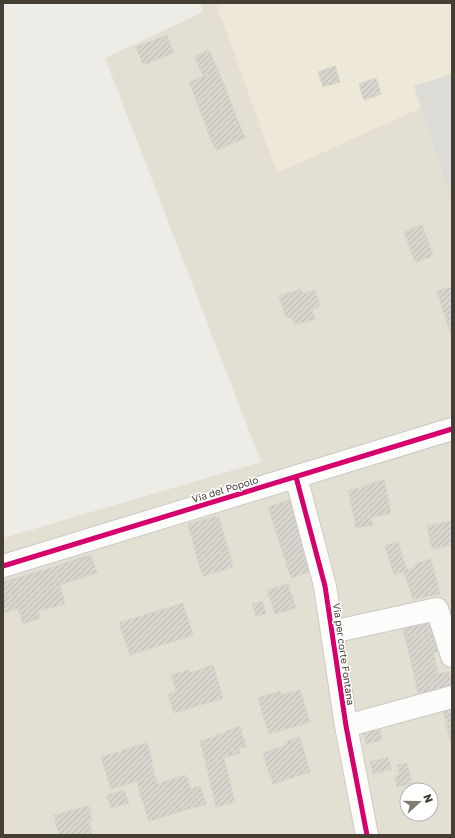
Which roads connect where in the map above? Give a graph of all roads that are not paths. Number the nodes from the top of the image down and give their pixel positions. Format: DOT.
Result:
graph roads {
  1 [pos="452,429"];
  2 [pos="296,477"];
  3 [pos="3,566"];
  4 [pos="332,632"];
  5 [pos="452,656"];
  6 [pos="452,697"];
  7 [pos="346,726"];
  8 [pos="368,835"];
  1 -- 2 [label="street, Via del Popolo"];
  2 -- 3 [label="street, Via del Popolo"];
  2 -- 4 [label="street, Via per corte Fontana"];
  4 -- 5 [label="street"];
  4 -- 7 [label="street, Via per corte Fontana"];
  6 -- 7 [label="street"];
  7 -- 8 [label="street, Via per corte Fontana"];
}
